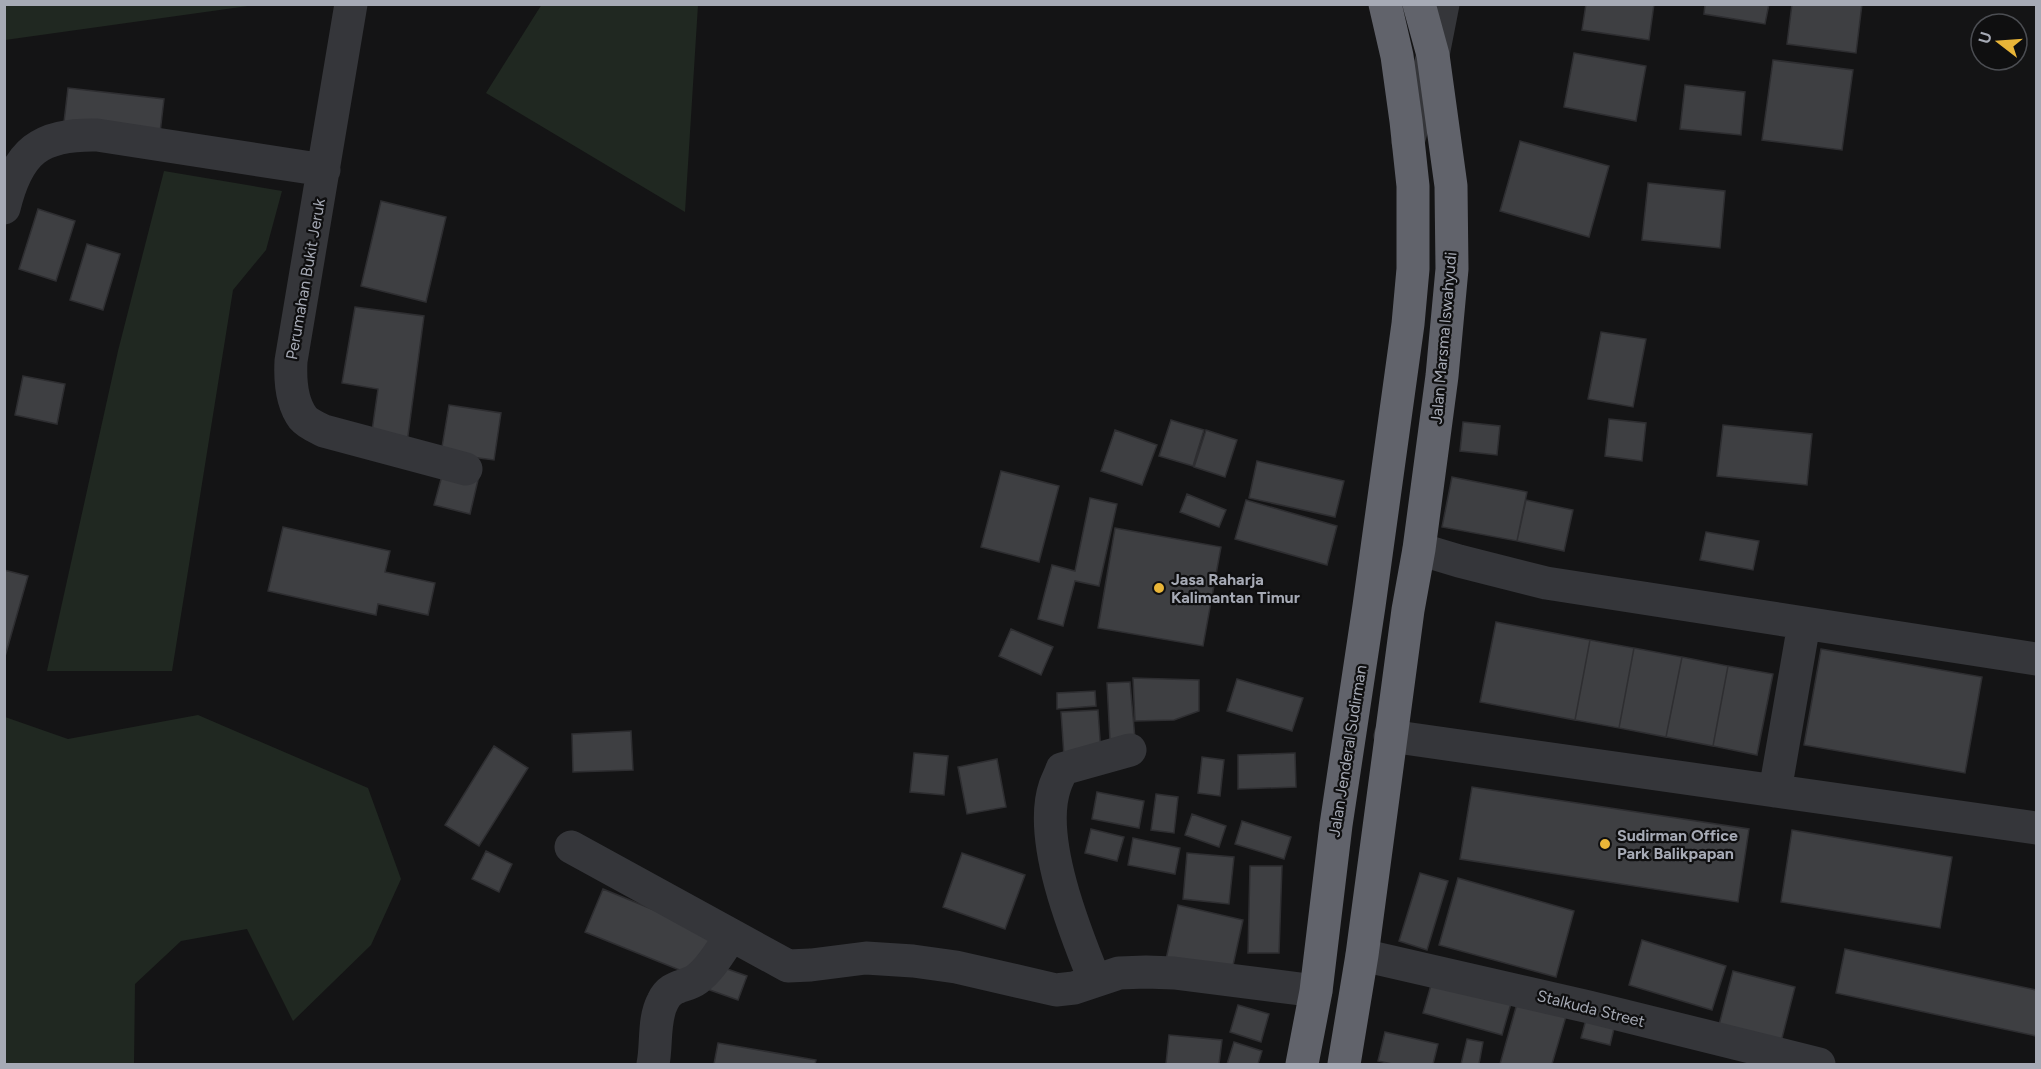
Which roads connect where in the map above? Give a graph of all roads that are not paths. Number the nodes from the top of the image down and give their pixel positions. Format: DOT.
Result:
graph roads {
  1 [pos="351,4"];
  2 [pos="1385,4"];
  3 [pos="1419,4"];
  4 [pos="1443,4"];
  5 [pos="1433,56"];
  6 [pos="1408,142"];
  7 [pos="324,170"];
  8 [pos="4,208"];
  9 [pos="466,469"];
  10 [pos="1419,549"];
  11 [pos="1804,624"];
  12 [pos="2037,659"];
  13 [pos="1390,736"];
  14 [pos="1130,750"];
  15 [pos="1774,791"];
  16 [pos="2037,828"];
  17 [pos="571,848"];
  18 [pos="731,936"];
  19 [pos="1362,955"];
  20 [pos="1095,981"];
  21 [pos="1316,991"];
  22 [pos="653,1065"];
  23 [pos="1302,1065"];
  24 [pos="1344,1065"];
  25 [pos="1819,1065"];
  1 -- 7 [label="street, Perumahan Bukit Jeruk"];
  2 -- 6 [label="highway"];
  3 -- 5 [label="highway, Jalan Marsma Iswahyudi"];
  4 -- 5 [label="street"];
  5 -- 6 [label="street"];
  5 -- 10 [label="highway, Jalan Marsma Iswahyudi"];
  6 -- 21 [label="highway, Jalan Jenderal Sudirman"];
  7 -- 8 [label="street"];
  7 -- 9 [label="street, Perumahan Bukit Jeruk"];
  10 -- 11 [label="street"];
  10 -- 13 [label="highway"];
  11 -- 12 [label="street"];
  11 -- 15 [label="street"];
  13 -- 15 [label="street"];
  13 -- 19 [label="highway"];
  14 -- 20 [label="street"];
  15 -- 16 [label="street"];
  17 -- 18 [label="street"];
  18 -- 20 [label="street"];
  18 -- 22 [label="street"];
  19 -- 24 [label="highway"];
  19 -- 25 [label="street, Stalkuda Street"];
  20 -- 21 [label="street"];
  21 -- 23 [label="highway, Jalan Jenderal Sudirman"];
}
